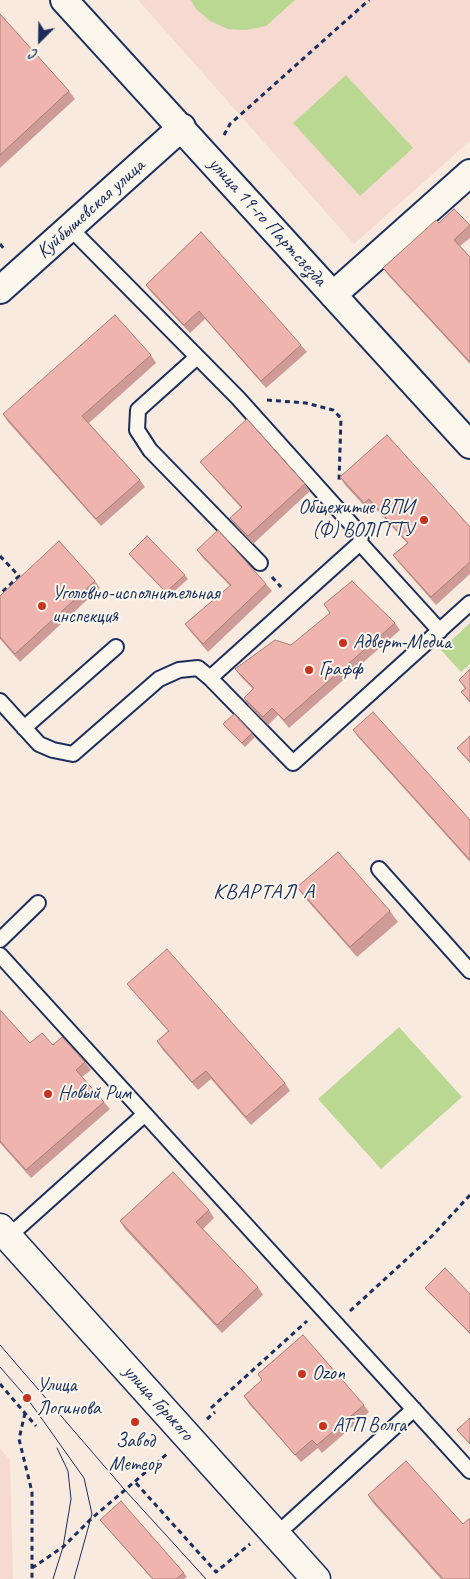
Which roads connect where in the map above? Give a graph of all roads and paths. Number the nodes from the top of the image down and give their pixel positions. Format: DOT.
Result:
graph roads {
  1 [pos="64,0"];
  2 [pos="369,0"];
  3 [pos="182,127"];
  4 [pos="223,137"];
  5 [pos="470,173"];
  6 [pos="70,228"];
  7 [pos="0,290"];
  8 [pos="333,295"];
  9 [pos="197,358"];
  10 [pos="238,398"];
  11 [pos="470,445"];
  12 [pos="338,509"];
  13 [pos="360,543"];
  14 [pos="0,556"];
  15 [pos="260,563"];
  16 [pos="0,594"];
  17 [pos="294,601"];
  18 [pos="470,604"];
  19 [pos="440,631"];
  20 [pos="116,647"];
  21 [pos="210,678"];
  22 [pos="0,701"];
  23 [pos="24,728"];
  24 [pos="378,869"];
  25 [pos="38,903"];
  26 [pos="0,940"];
  27 [pos="0,955"];
  28 [pos="470,971"];
  29 [pos="145,1114"];
  30 [pos="470,1196"];
  31 [pos="4,1232"];
  32 [pos="322,1308"];
  33 [pos="336,1323"];
  34 [pos="0,1384"];
  35 [pos="211,1408"];
  36 [pos="414,1409"];
  37 [pos="25,1413"];
  38 [pos="36,1426"];
  39 [pos="470,1471"];
  40 [pos="273,1531"];
  41 [pos="32,1568"];
  42 [pos="32,1579"];
  43 [pos="316,1579"];
  1 -- 3 [label="street, улица 19-го Партсъезда"];
  2 -- 4 [label="path"];
  3 -- 6 [label="street, Куйбышевская улица"];
  3 -- 8 [label="street, улица 19-го Партсъезда"];
  5 -- 8 [label="street"];
  6 -- 7 [label="street, Куйбышевская улица"];
  6 -- 9 [label="lane"];
  8 -- 11 [label="street, улица 19-го Партсъезда"];
  9 -- 10 [label="lane"];
  9 -- 15 [label="lane"];
  10 -- 12 [label="lane"];
  10 -- 12 [label="path"];
  12 -- 13 [label="lane"];
  13 -- 17 [label="lane"];
  13 -- 19 [label="lane"];
  14 -- 16 [label="path"];
  15 -- 17 [label="path"];
  17 -- 21 [label="lane"];
  18 -- 19 [label="lane"];
  19 -- 21 [label="lane"];
  20 -- 23 [label="lane"];
  21 -- 23 [label="lane"];
  22 -- 23 [label="lane"];
  24 -- 28 [label="lane"];
  25 -- 26 [label="lane"];
  27 -- 29 [label="lane"];
  29 -- 31 [label="lane"];
  29 -- 32 [label="lane"];
  30 -- 33 [label="path"];
  31 -- 40 [label="street, улица Горького"];
  32 -- 33 [label="lane"];
  32 -- 35 [label="path"];
  33 -- 36 [label="lane"];
  34 -- 37 [label="path"];
  36 -- 39 [label="lane"];
  36 -- 40 [label="lane"];
  37 -- 38 [label="path"];
  37 -- 41 [label="path"];
  40 -- 41 [label="path"];
  40 -- 43 [label="street, улица Горького"];
  41 -- 42 [label="path"];
}
